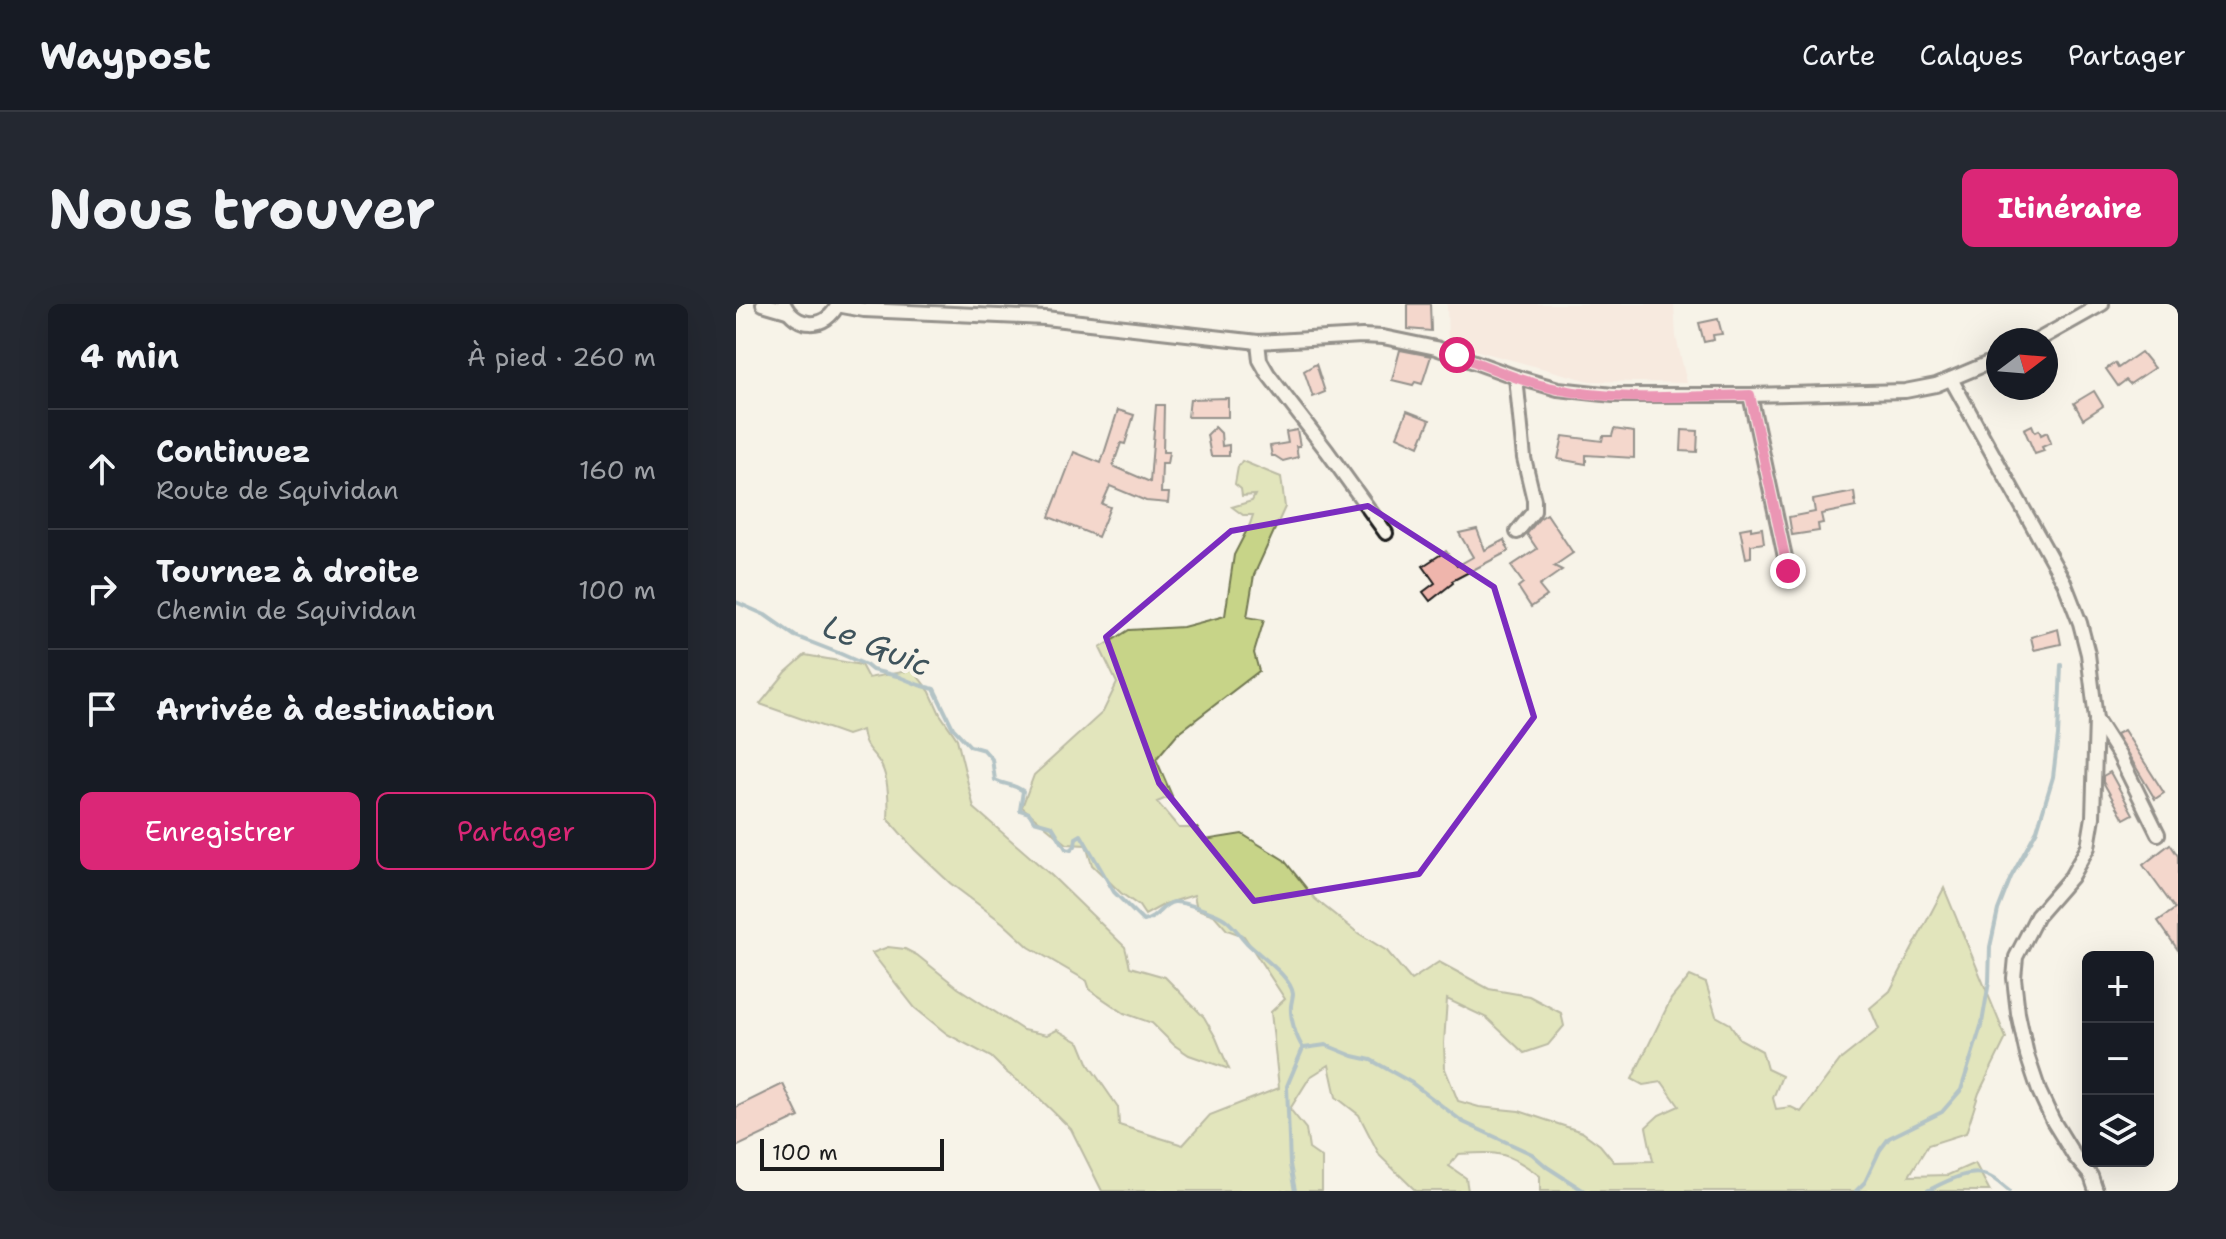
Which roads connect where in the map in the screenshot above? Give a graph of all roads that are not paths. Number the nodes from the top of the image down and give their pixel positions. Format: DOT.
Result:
graph roads {
  1 [pos="763,304"];
  2 [pos="2102,304"];
  3 [pos="838,305"];
  4 [pos="786,308"];
  5 [pos="2058,330"];
  6 [pos="1258,342"];
  7 [pos="1986,364"];
  8 [pos="1516,377"];
  9 [pos="1951,379"];
  10 [pos="1750,395"];
  11 [pos="1517,532"];
  12 [pos="1386,533"];
  13 [pos="1788,571"];
  14 [pos="2096,719"];
  15 [pos="2158,834"];
  16 [pos="2096,1191"];
  1 -- 4 [label="street"];
  2 -- 5 [label="street"];
  3 -- 4 [label="street"];
  3 -- 6 [label="street"];
  6 -- 8 [label="street"];
  6 -- 12 [label="street"];
  7 -- 9 [label="street"];
  8 -- 10 [label="street"];
  8 -- 11 [label="street"];
  9 -- 10 [label="street"];
  9 -- 14 [label="street"];
  10 -- 13 [label="street"];
  14 -- 15 [label="street"];
  14 -- 16 [label="street"];
}
